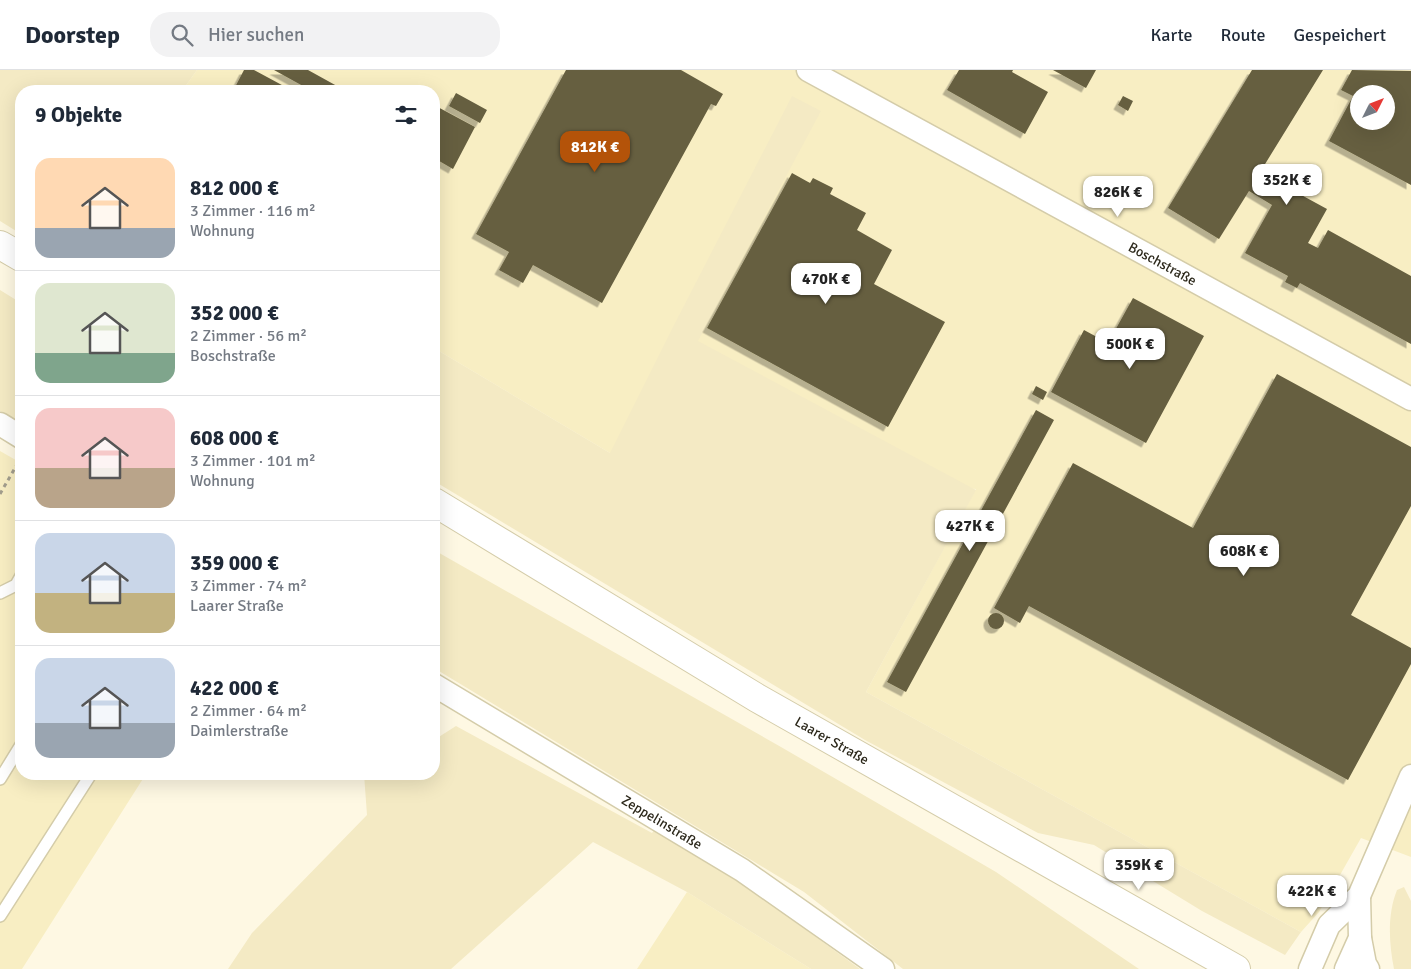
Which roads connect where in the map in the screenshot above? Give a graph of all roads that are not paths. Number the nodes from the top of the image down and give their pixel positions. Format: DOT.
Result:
graph roads {
  1 [pos="808,70"];
  2 [pos="0,245"];
  3 [pos="15,254"];
  4 [pos="1411,399"];
  5 [pos="0,424"];
  6 [pos="15,433"];
  7 [pos="440,506"];
  8 [pos="15,585"];
  9 [pos="0,593"];
  10 [pos="440,688"];
  11 [pos="15,755"];
  12 [pos="1411,776"];
  13 [pos="0,779"];
  14 [pos="87,780"];
  15 [pos="1359,896"];
  16 [pos="0,916"];
  17 [pos="1360,938"];
  18 [pos="1204,959"];
  19 [pos="883,969"];
  20 [pos="1236,969"];
  21 [pos="1310,969"];
  22 [pos="1346,969"];
  23 [pos="1368,969"];
  1 -- 4 [label="street, Boschstraße"];
  2 -- 3 [label="main road"];
  5 -- 6 [label="street"];
  7 -- 18 [label="main road, Laarer Straße"];
  8 -- 9 [label="lane"];
  10 -- 19 [label="street, Zeppelinstraße"];
  11 -- 13 [label="lane"];
  12 -- 15 [label="street"];
  14 -- 16 [label="lane"];
  15 -- 17 [label="street"];
  15 -- 21 [label="street"];
  17 -- 22 [label="street"];
  17 -- 23 [label="street"];
  18 -- 20 [label="main road, Laarer Straße"];
}
